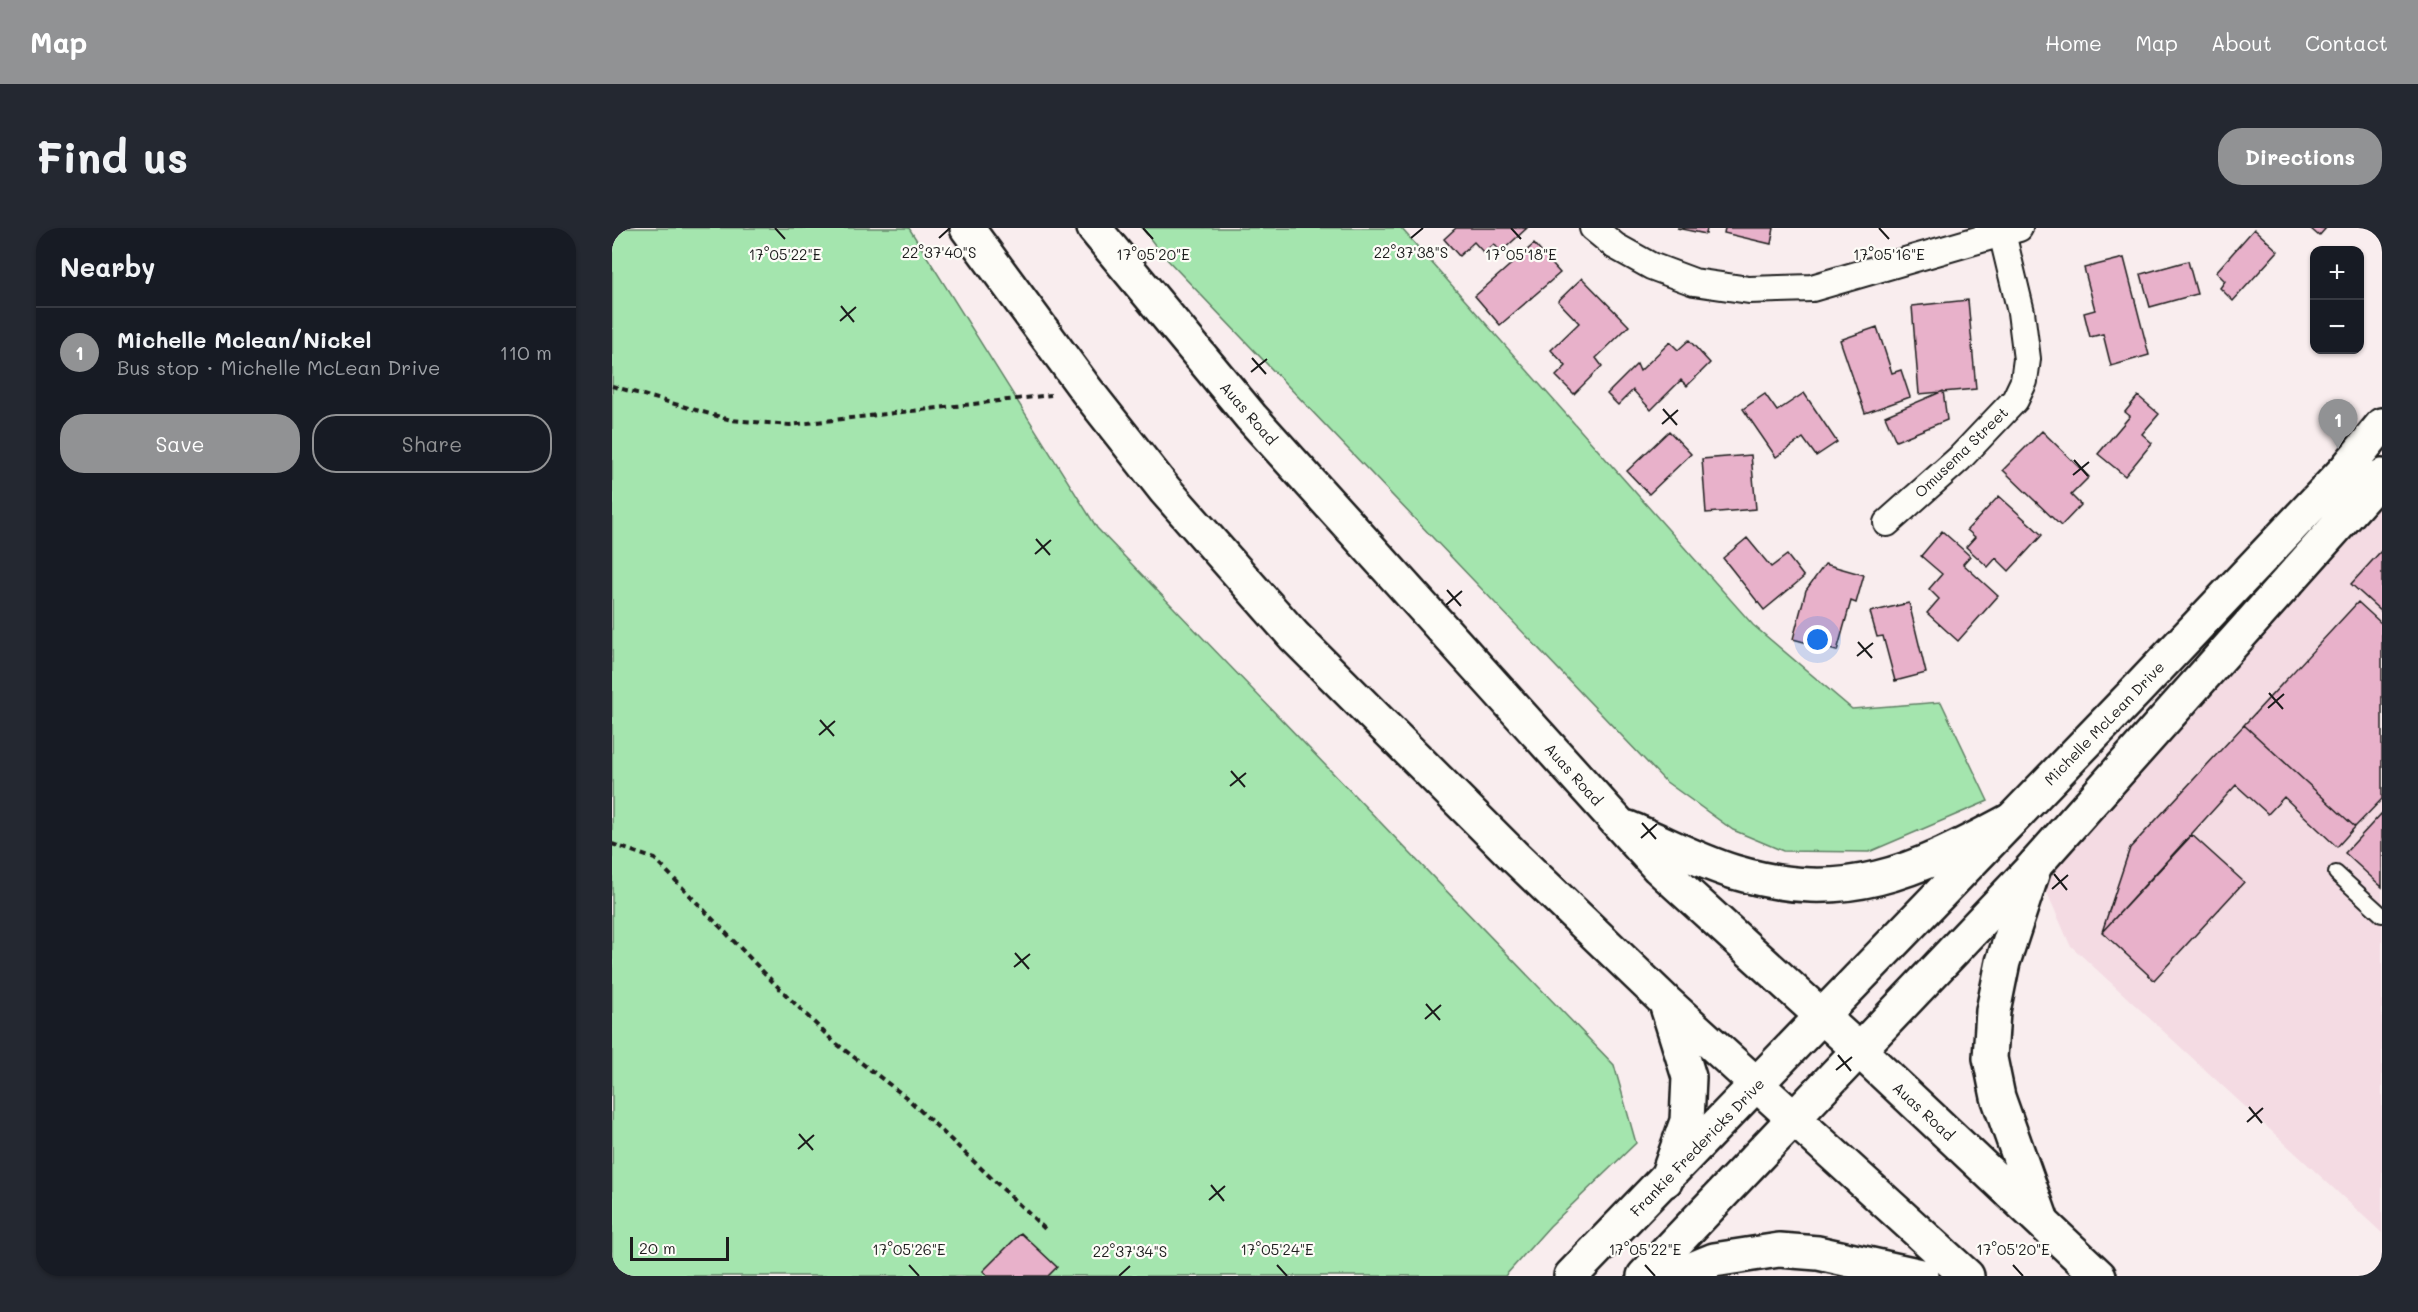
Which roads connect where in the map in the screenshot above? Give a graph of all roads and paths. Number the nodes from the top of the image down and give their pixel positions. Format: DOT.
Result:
graph roads {
  1 [pos="967,228"];
  2 [pos="1094,228"];
  3 [pos="1593,228"];
  4 [pos="2011,230"];
  5 [pos="612,386"];
  6 [pos="1087,391"];
  7 [pos="2382,425"];
  8 [pos="2382,476"];
  9 [pos="1887,523"];
  10 [pos="2011,820"];
  11 [pos="1621,825"];
  12 [pos="612,844"];
  13 [pos="2035,865"];
  14 [pos="2336,873"];
  15 [pos="2382,915"];
  16 [pos="1665,1002"];
  17 [pos="1822,1017"];
  18 [pos="1859,1050"];
  19 [pos="1758,1084"];
  20 [pos="1795,1118"];
  21 [pos="1666,1180"];
  22 [pos="2042,1222"];
  23 [pos="1045,1229"];
  24 [pos="1570,1276"];
  25 [pos="1644,1276"];
  26 [pos="1675,1276"];
  27 [pos="1922,1276"];
  28 [pos="1967,1276"];
  29 [pos="2099,1276"];
  1 -- 6 [label="main road"];
  2 -- 11 [label="main road, Auas Road"];
  3 -- 4 [label="street"];
  4 -- 9 [label="street, Omusema Street"];
  5 -- 6 [label="path"];
  6 -- 16 [label="main road"];
  7 -- 10 [label="main road, Michelle McLean Drive"];
  8 -- 13 [label="main road"];
  10 -- 11 [label="main road"];
  10 -- 17 [label="main road, Michelle McLean Drive"];
  11 -- 17 [label="main road, Auas Road"];
  12 -- 23 [label="path"];
  13 -- 18 [label="main road"];
  13 -- 22 [label="main road"];
  14 -- 15 [label="lane"];
  16 -- 19 [label="main road"];
  16 -- 21 [label="main road"];
  17 -- 18 [label="main road, Auas Road"];
  17 -- 19 [label="main road, Frankie Fredericks Drive"];
  18 -- 20 [label="main road"];
  18 -- 22 [label="main road, Auas Road"];
  19 -- 20 [label="main road"];
  19 -- 21 [label="main road, Frankie Fredericks Drive"];
  20 -- 25 [label="main road"];
  20 -- 28 [label="main road"];
  21 -- 24 [label="main road, Frankie Fredericks Drive"];
  22 -- 29 [label="main road, Auas Road"];
  26 -- 27 [label="main road"];
}
